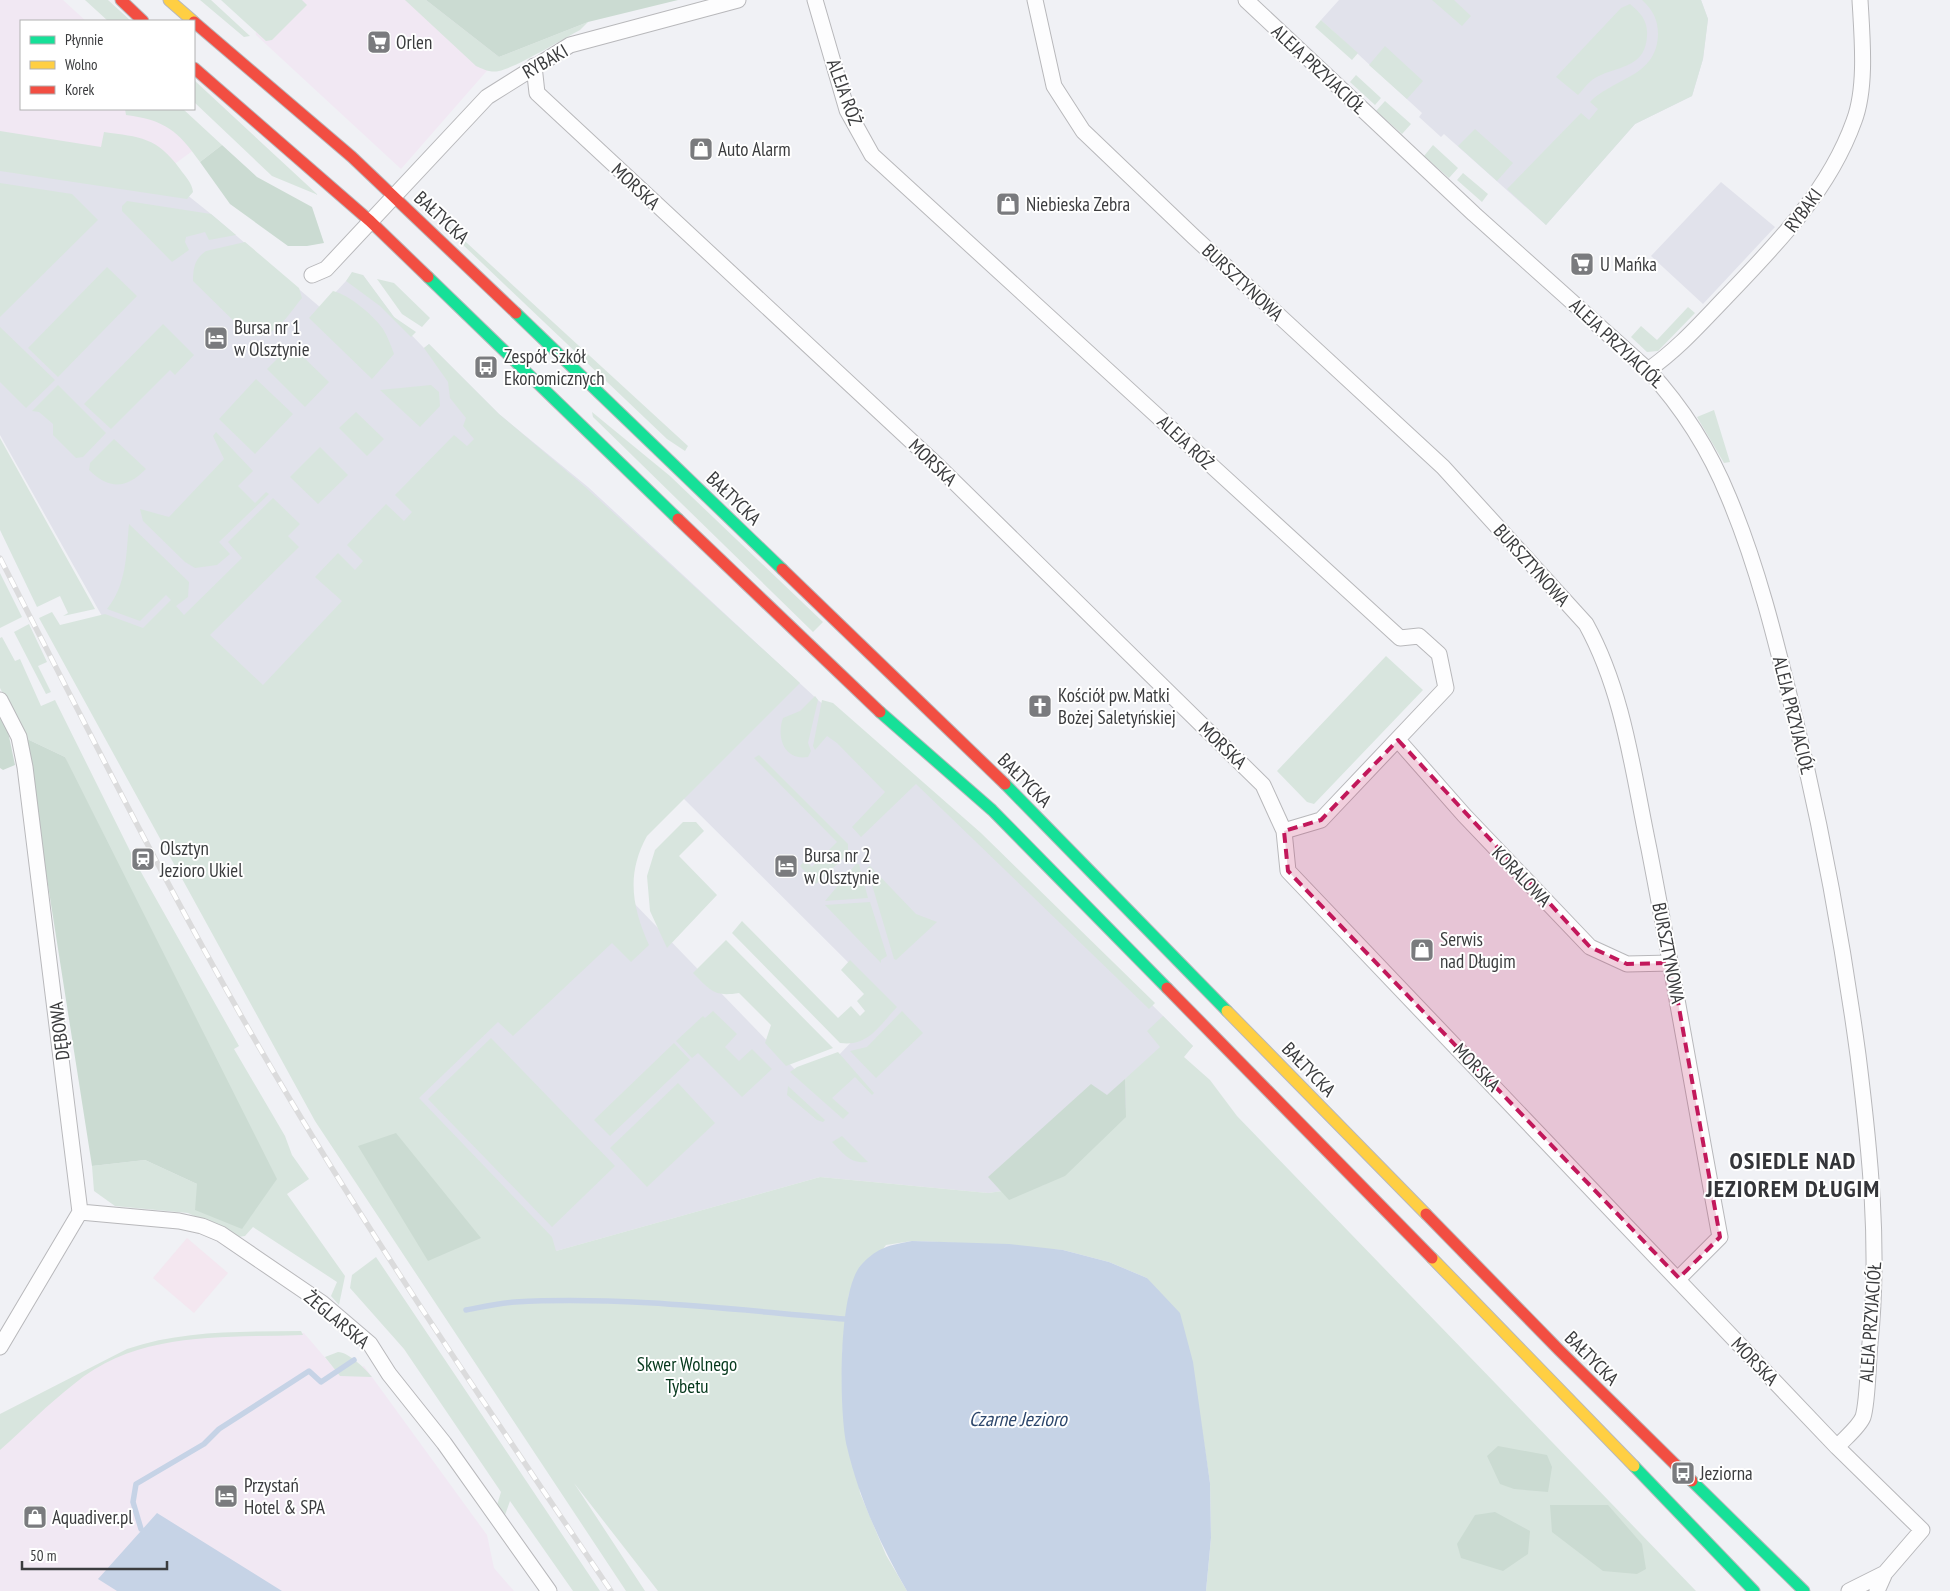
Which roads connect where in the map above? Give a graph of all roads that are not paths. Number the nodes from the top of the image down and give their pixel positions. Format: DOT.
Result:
graph roads {
  1 [pos="121,0"];
  2 [pos="169,0"];
  3 [pos="738,0"];
  4 [pos="815,0"];
  5 [pos="1035,0"];
  6 [pos="1246,0"];
  7 [pos="1860,0"];
  8 [pos="142,20"];
  9 [pos="191,20"];
  10 [pos="195,24"];
  11 [pos="534,66"];
  12 [pos="195,69"];
  13 [pos="394,196"];
  14 [pos="370,221"];
  15 [pos="312,275"];
  16 [pos="1648,370"];
  17 [pos="0,700"];
  18 [pos="1398,740"];
  19 [pos="1284,831"];
  20 [pos="1671,963"];
  21 [pos="80,1212"];
  22 [pos="1679,1278"];
  23 [pos="0,1347"];
  24 [pos="1837,1447"];
  25 [pos="1885,1573"];
  26 [pos="549,1591"];
  27 [pos="1754,1591"];
  28 [pos="1804,1591"];
  29 [pos="1850,1591"];
  30 [pos="1877,1591"];
  1 -- 8 [label="main road"];
  2 -- 9 [label="main road, BAŁTYCKA"];
  3 -- 11 [label="street, RYBAKI"];
  4 -- 18 [label="street, ALEJA RÓŻ"];
  5 -- 20 [label="street, BURSZTYNOWA"];
  6 -- 16 [label="street, ALEJA PRZYJACIÓŁ"];
  7 -- 16 [label="street, RYBAKI"];
  10 -- 13 [label="main road, BAŁTYCKA"];
  11 -- 13 [label="street, RYBAKI"];
  11 -- 19 [label="street, MORSKA"];
  12 -- 14 [label="main road"];
  13 -- 14 [label="street, RYBAKI"];
  13 -- 28 [label="main road, BAŁTYCKA"];
  14 -- 15 [label="street, RYBAKI"];
  14 -- 27 [label="main road"];
  16 -- 24 [label="street, ALEJA PRZYJACIÓŁ"];
  17 -- 21 [label="street, DĘBOWA"];
  18 -- 19 [label="street, ALEJA RÓŻ"];
  18 -- 20 [label="street, KORALOWA"];
  19 -- 22 [label="street, MORSKA"];
  20 -- 22 [label="street, BURSZTYNOWA"];
  21 -- 23 [label="street"];
  21 -- 26 [label="street, ŻEGLARSKA"];
  22 -- 24 [label="street, MORSKA"];
  24 -- 25 [label="street"];
  25 -- 29 [label="street"];
  25 -- 30 [label="street"];
}
